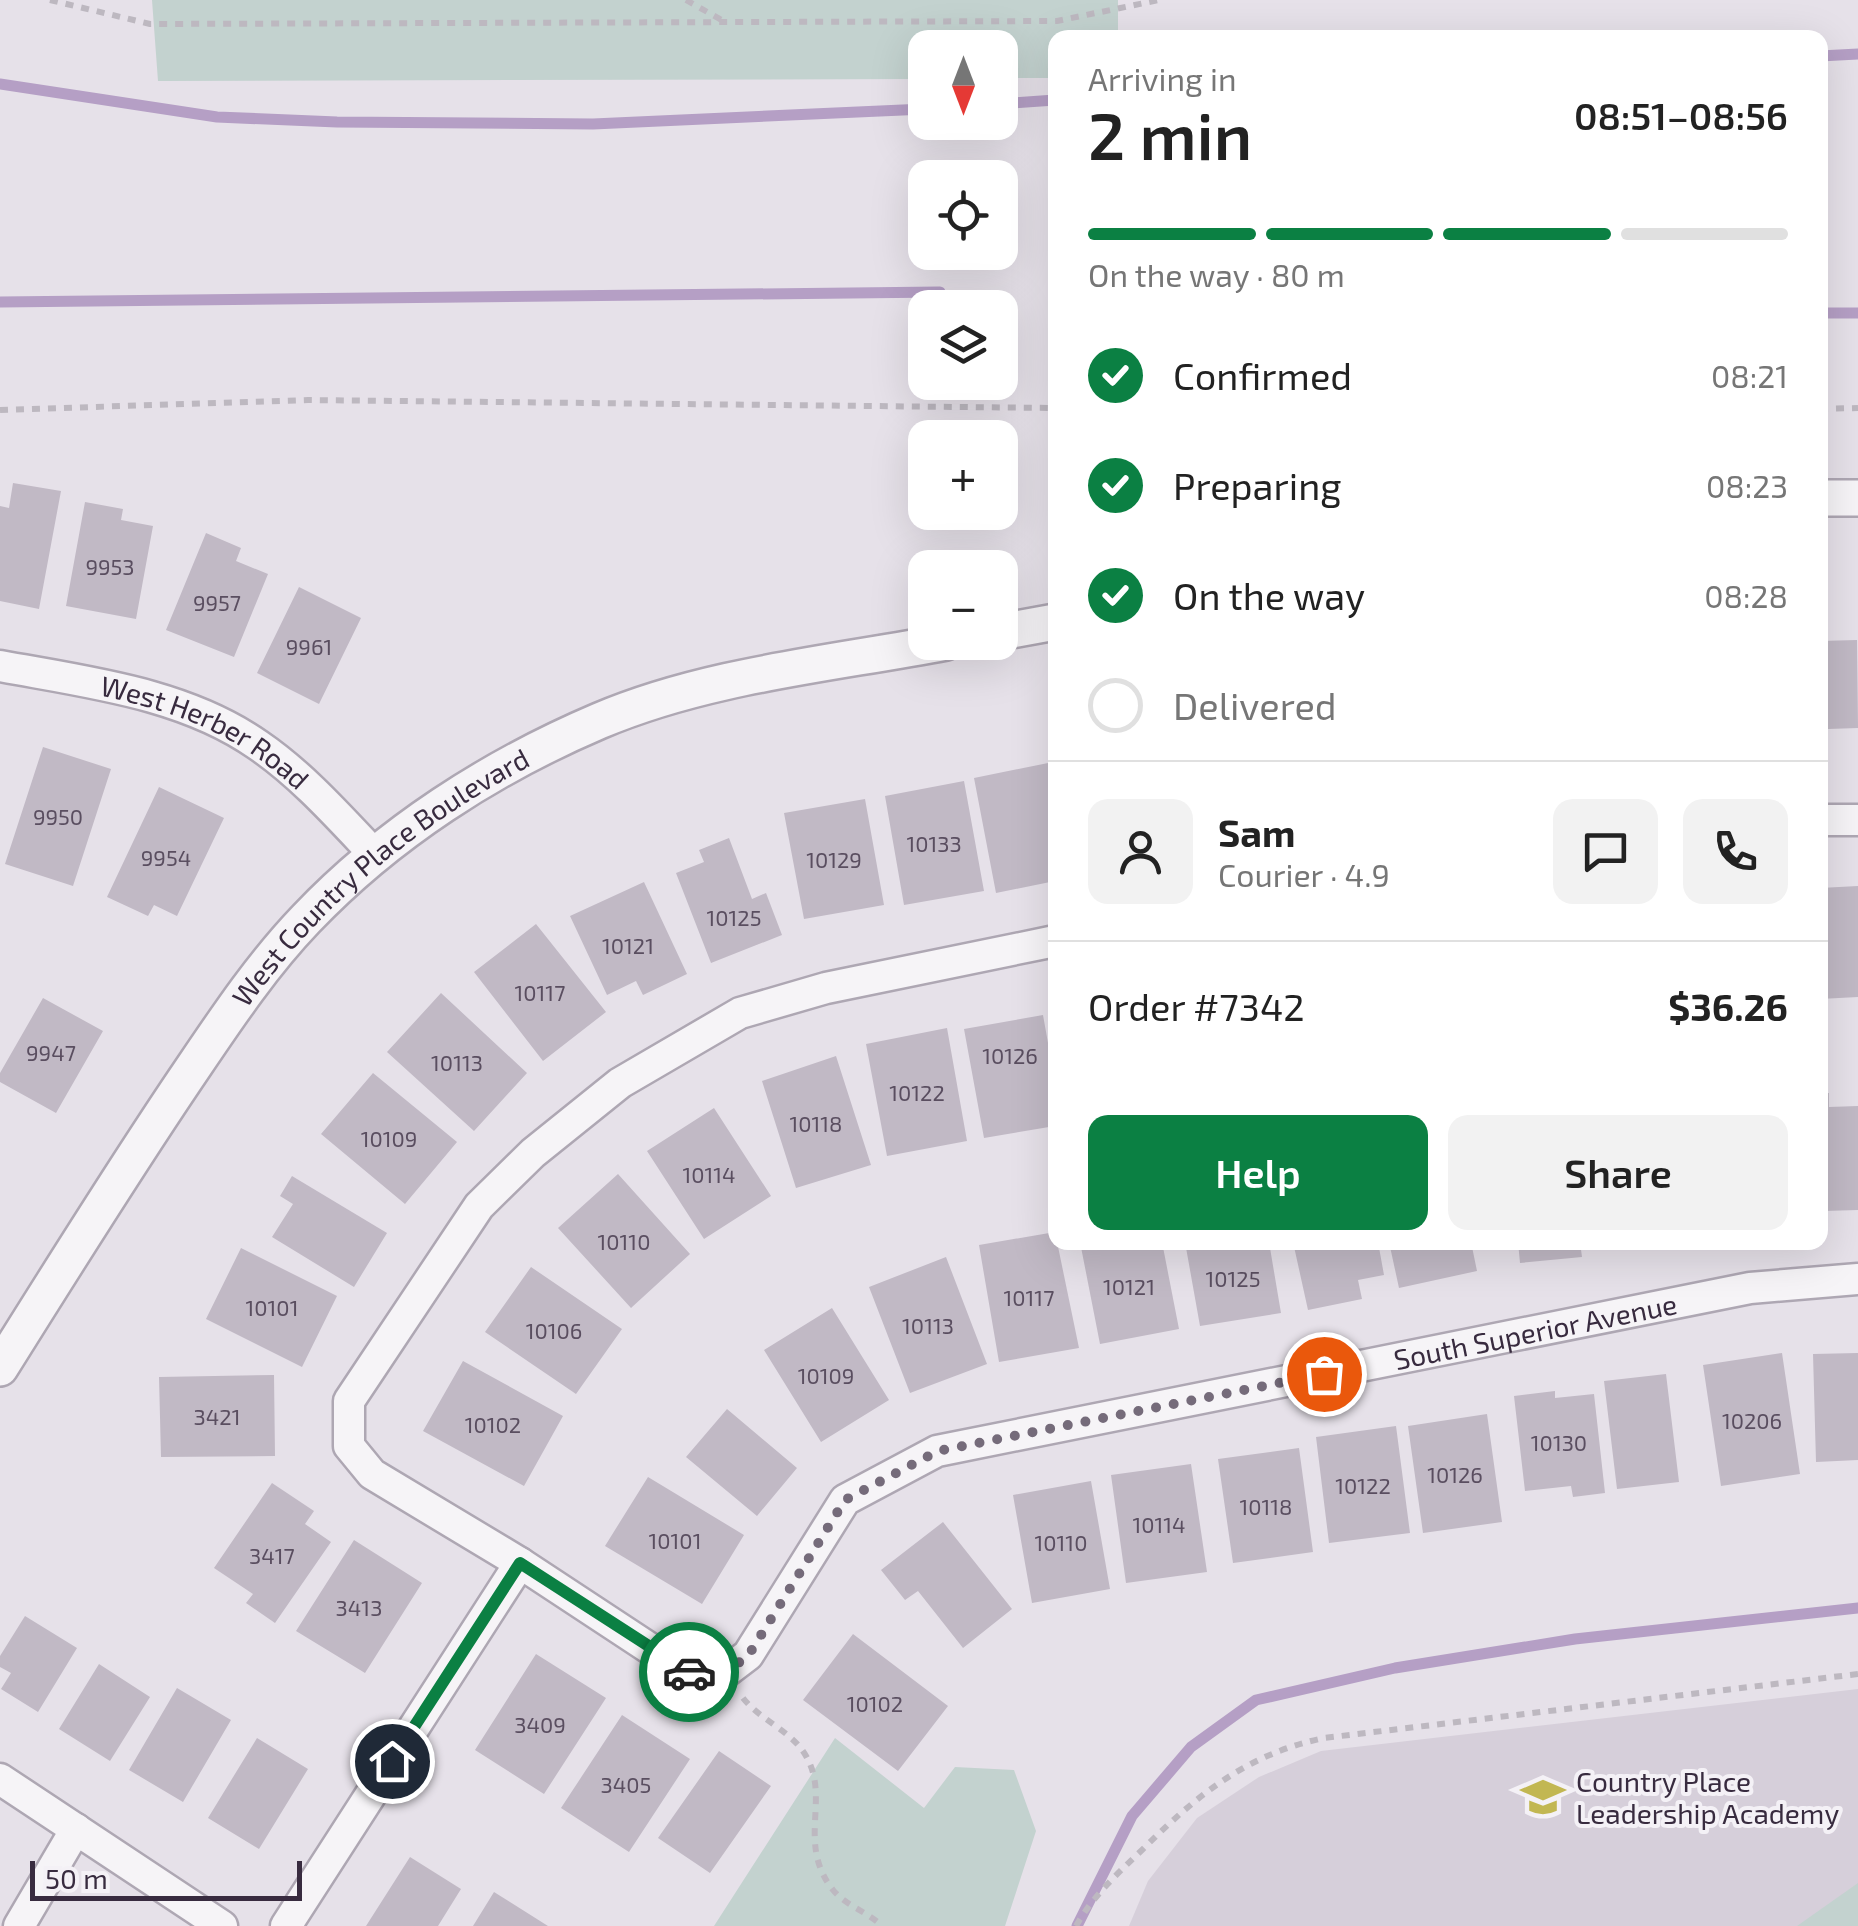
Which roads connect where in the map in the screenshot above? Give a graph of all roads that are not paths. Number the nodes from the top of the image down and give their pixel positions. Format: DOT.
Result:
graph roads {
  1 [pos="1828,498"];
  2 [pos="1858,498"];
  3 [pos="1048,623"];
  4 [pos="1018,629"];
  5 [pos="908,649"];
  6 [pos="0,666"];
  7 [pos="1828,820"];
  8 [pos="1858,820"];
  9 [pos="376,856"];
  10 [pos="1048,942"];
  11 [pos="1858,1279"];
  12 [pos="0,1368"];
  13 [pos="520,1563"];
  14 [pos="0,1779"];
  15 [pos="76,1829"];
  16 [pos="18,1926"];
  17 [pos="222,1926"];
  18 [pos="286,1926"];
  1 -- 2 [label="street"];
  3 -- 4 [label="street"];
  5 -- 9 [label="street, West Country Place Boulevard"];
  6 -- 9 [label="street, West Herber Road"];
  7 -- 8 [label="street"];
  9 -- 12 [label="street, West Country Place Boulevard"];
  10 -- 13 [label="street"];
  11 -- 13 [label="street, South Superior Avenue"];
  13 -- 18 [label="street"];
  14 -- 15 [label="street"];
  15 -- 16 [label="street"];
  15 -- 17 [label="street"];
}
